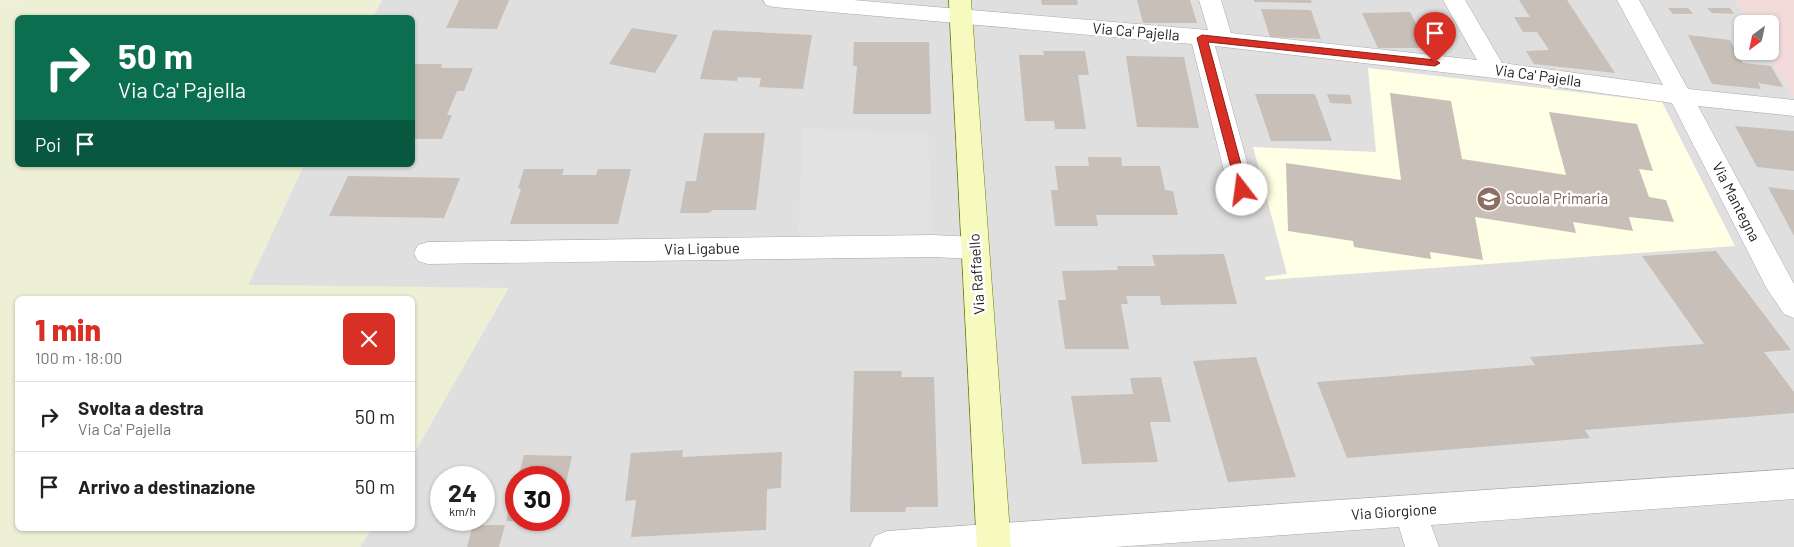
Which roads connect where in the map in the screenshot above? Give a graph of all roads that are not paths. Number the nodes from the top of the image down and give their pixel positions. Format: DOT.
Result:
graph roads {
  1 [pos="774,0"];
  2 [pos="1210,0"];
  3 [pos="1454,0"];
  4 [pos="1628,0"];
  5 [pos="961,8"];
  6 [pos="1212,38"];
  7 [pos="1494,70"];
  8 [pos="1681,96"];
  9 [pos="1794,108"];
  10 [pos="1242,190"];
  11 [pos="975,248"];
  12 [pos="428,253"];
  13 [pos="1794,306"];
  14 [pos="1794,484"];
  15 [pos="1410,511"];
  16 [pos="994,543"];
  17 [pos="887,547"];
  18 [pos="1422,547"];
  1 -- 5 [label="street, Via Ca' Pajella"];
  2 -- 6 [label="street"];
  3 -- 7 [label="street"];
  4 -- 8 [label="street, Via Mantegna"];
  5 -- 6 [label="street, Via Ca' Pajella"];
  5 -- 11 [label="main road, Via Raffaello"];
  6 -- 7 [label="street, Via Ca' Pajella"];
  6 -- 10 [label="street"];
  7 -- 8 [label="street, Via Ca' Pajella"];
  8 -- 9 [label="street, Via Ca' Pajella"];
  8 -- 13 [label="street, Via Mantegna"];
  11 -- 12 [label="street, Via Ligabue"];
  11 -- 16 [label="main road, Via Raffaello"];
  14 -- 15 [label="street, Via Giorgione"];
  15 -- 16 [label="street, Via Giorgione"];
  15 -- 18 [label="street"];
  16 -- 17 [label="street, Via Giorgione"];
}
